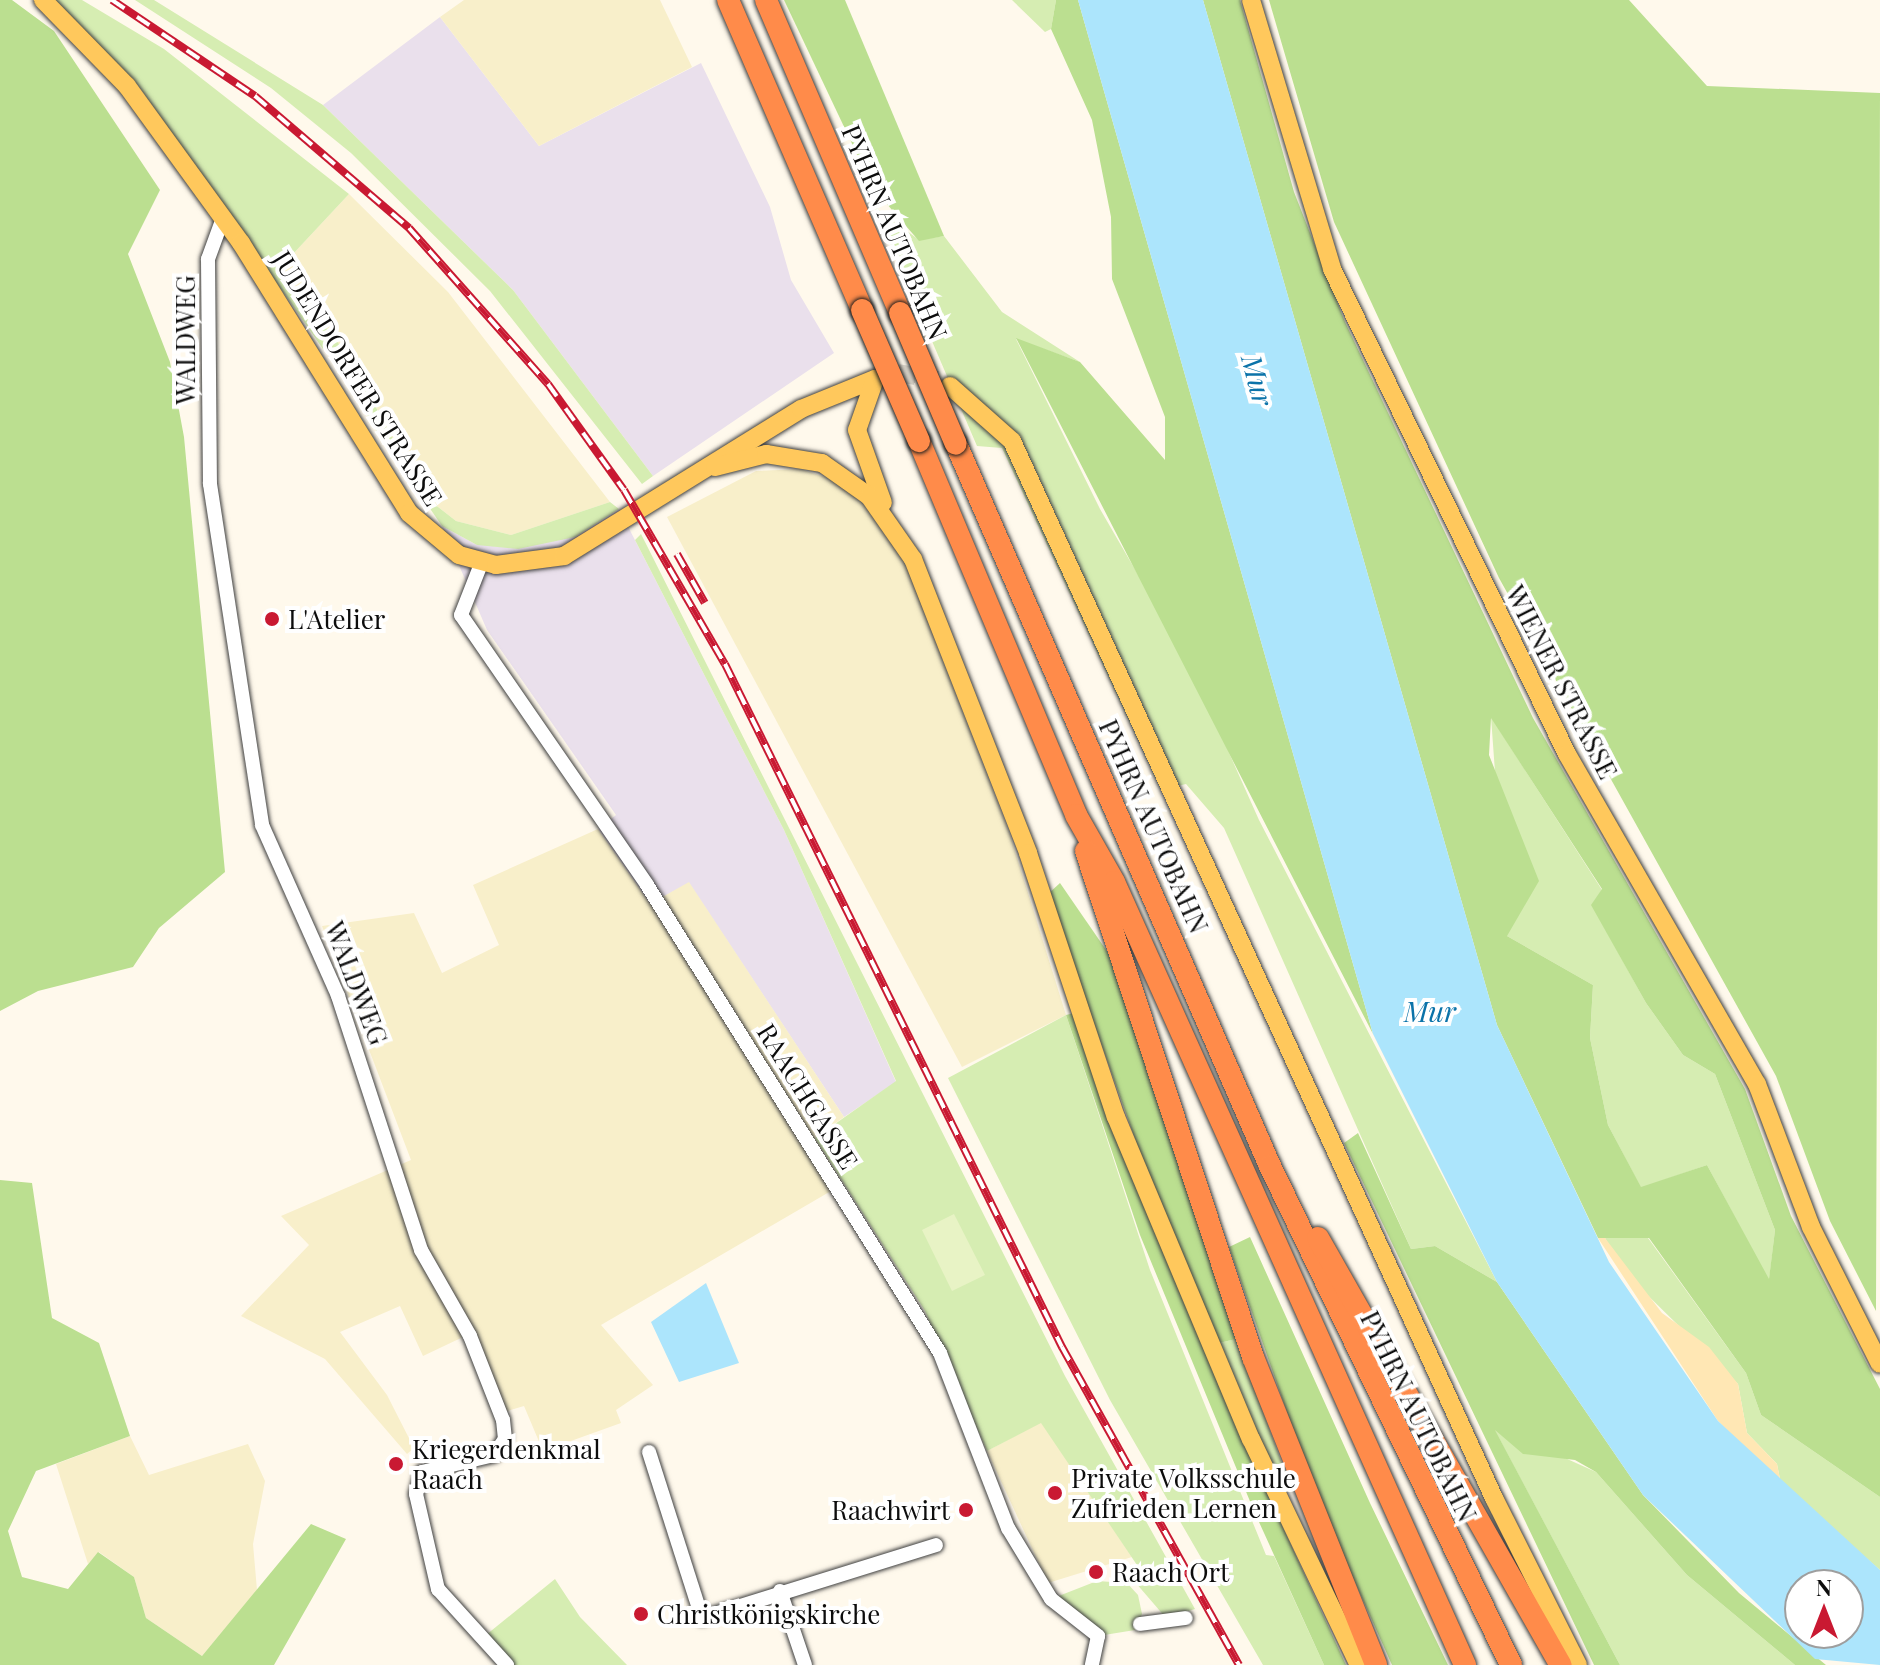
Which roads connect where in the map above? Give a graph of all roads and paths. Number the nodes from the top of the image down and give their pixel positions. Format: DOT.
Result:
graph roads {
  1 [pos="43,0"];
  2 [pos="728,0"];
  3 [pos="766,0"];
  4 [pos="1251,0"];
  5 [pos="223,218"];
  6 [pos="950,386"];
  7 [pos="715,467"];
  8 [pos="896,528"];
  9 [pos="488,564"];
  10 [pos="1076,815"];
  11 [pos="1240,1091"];
  12 [pos="1880,1364"];
  13 [pos="649,1452"];
  14 [pos="936,1545"];
  15 [pos="780,1591"];
  16 [pos="1186,1618"];
  17 [pos="1140,1624"];
  18 [pos="507,1665"];
  19 [pos="805,1665"];
  20 [pos="1092,1665"];
  21 [pos="1359,1665"];
  22 [pos="1376,1665"];
  23 [pos="1465,1665"];
  24 [pos="1511,1665"];
  25 [pos="1561,1665"];
  26 [pos="1578,1665"];
  1 -- 5 [label="main road, JUDENDORFER STRASSE"];
  2 -- 10 [label="highway, bridge"];
  3 -- 11 [label="highway, PYHRN AUTOBAHN, bridge"];
  4 -- 12 [label="main road, WIENER STRASSE"];
  5 -- 9 [label="main road, JUDENDORFER STRASSE"];
  5 -- 18 [label="street, WALDWEG"];
  6 -- 26 [label="main road"];
  7 -- 8 [label="main road"];
  7 -- 8 [label="main road"];
  7 -- 9 [label="main road"];
  8 -- 21 [label="main road"];
  9 -- 20 [label="street, RAACHGASSE"];
  10 -- 22 [label="highway"];
  10 -- 23 [label="highway"];
  11 -- 24 [label="highway, PYHRN AUTOBAHN"];
  11 -- 25 [label="highway"];
  13 -- 15 [label="street"];
  14 -- 15 [label="street"];
  15 -- 19 [label="street"];
  16 -- 17 [label="street"];
}
